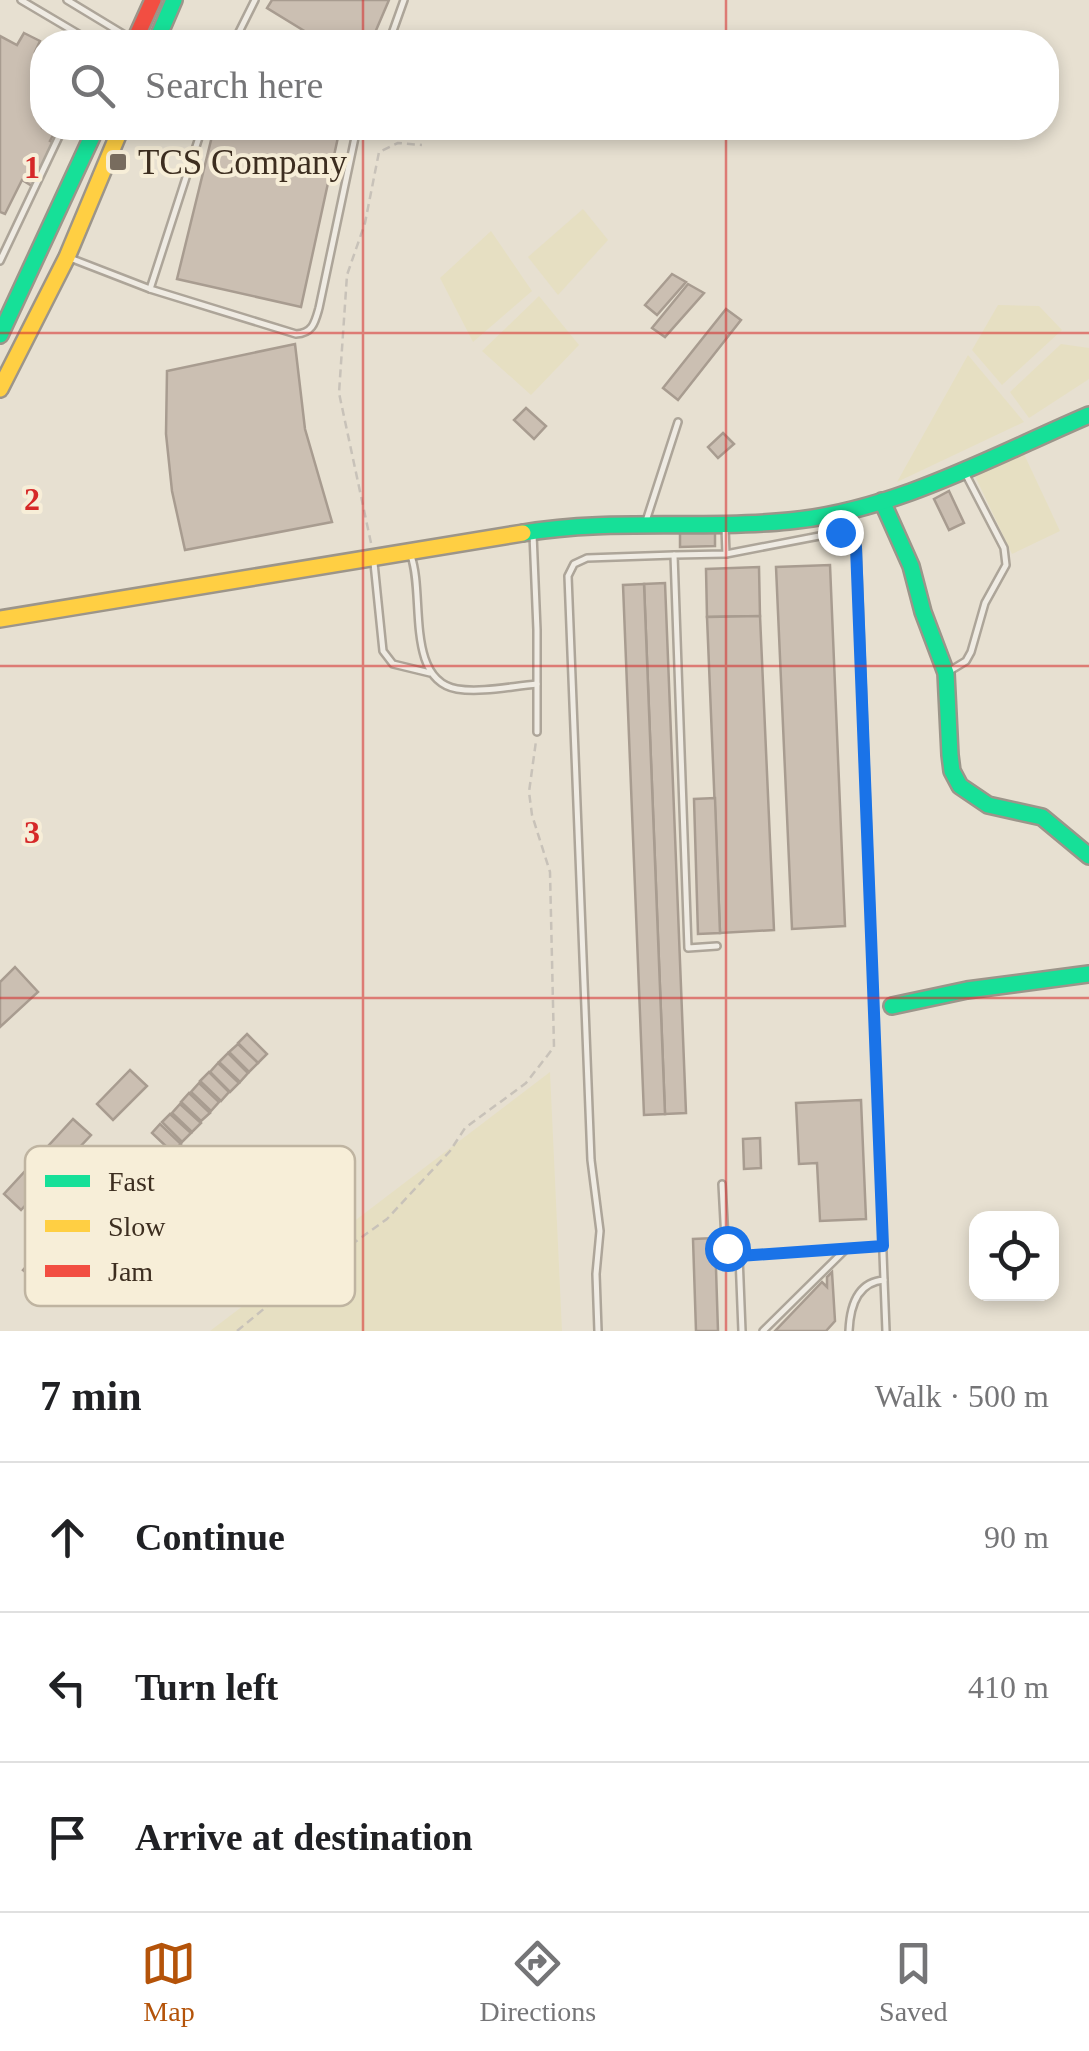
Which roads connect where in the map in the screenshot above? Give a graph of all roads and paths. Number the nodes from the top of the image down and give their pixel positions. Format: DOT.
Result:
graph roads {
  1 [pos="21,0"];
  2 [pos="67,0"];
  3 [pos="90,0"];
  4 [pos="152,0"];
  5 [pos="174,0"];
  6 [pos="256,0"];
  7 [pos="404,0"];
  8 [pos="84,10"];
  9 [pos="72,30"];
  10 [pos="115,30"];
  11 [pos="139,30"];
  12 [pos="161,30"];
  13 [pos="240,30"];
  14 [pos="393,30"];
  15 [pos="57,140"];
  16 [pos="90,140"];
  17 [pos="116,140"];
  18 [pos="198,140"];
  19 [pos="355,140"];
  20 [pos="422,145"];
  21 [pos="67,256"];
  22 [pos="0,261"];
  23 [pos="150,289"];
  24 [pos="0,335"];
  25 [pos="0,389"];
  26 [pos="1089,415"];
  27 [pos="678,422"];
  28 [pos="963,470"];
  29 [pos="882,501"];
  30 [pos="646,524"];
  31 [pos="726,524"];
  32 [pos="532,531"];
  33 [pos="410,553"];
  34 [pos="726,554"];
  35 [pos="674,556"];
  36 [pos="373,560"];
  37 [pos="0,619"];
  38 [pos="430,672"];
  39 [pos="946,673"];
  40 [pos="537,684"];
  41 [pos="537,732"];
  42 [pos="1089,856"];
  43 [pos="717,946"];
  44 [pos="1089,974"];
  45 [pos="892,1006"];
  46 [pos="722,1184"];
  47 [pos="355,1242"];
  48 [pos="883,1246"];
  49 [pos="846,1248"];
  50 [pos="739,1256"];
  51 [pos="884,1280"];
  52 [pos="267,1306"];
  53 [pos="237,1331"];
  54 [pos="598,1331"];
  55 [pos="742,1331"];
  56 [pos="763,1331"];
  57 [pos="850,1331"];
  58 [pos="886,1331"];
  1 -- 9 [label="lane"];
  2 -- 8 [label="lane"];
  3 -- 8 [label="lane"];
  4 -- 11 [label="street"];
  5 -- 12 [label="street"];
  6 -- 13 [label="lane"];
  7 -- 14 [label="lane"];
  8 -- 10 [label="lane"];
  15 -- 22 [label="lane"];
  16 -- 24 [label="street"];
  17 -- 21 [label="street"];
  18 -- 23 [label="lane"];
  19 -- 23 [label="lane"];
  20 -- 36 [label="path"];
  21 -- 23 [label="lane"];
  21 -- 25 [label="street"];
  26 -- 28 [label="street"];
  27 -- 30 [label="lane"];
  28 -- 29 [label="street"];
  28 -- 39 [label="lane"];
  29 -- 31 [label="street"];
  29 -- 39 [label="street"];
  30 -- 31 [label="street"];
  30 -- 32 [label="street"];
  31 -- 34 [label="lane"];
  32 -- 33 [label="street"];
  32 -- 40 [label="lane"];
  33 -- 36 [label="street"];
  33 -- 38 [label="lane"];
  34 -- 35 [label="lane"];
  34 -- 48 [label="lane"];
  35 -- 43 [label="lane"];
  35 -- 54 [label="lane"];
  36 -- 37 [label="street"];
  36 -- 38 [label="lane"];
  38 -- 40 [label="lane"];
  39 -- 42 [label="street"];
  40 -- 41 [label="lane"];
  41 -- 47 [label="path"];
  44 -- 45 [label="street"];
  46 -- 50 [label="lane"];
  48 -- 49 [label="lane"];
  48 -- 51 [label="lane"];
  49 -- 50 [label="lane"];
  49 -- 56 [label="lane"];
  50 -- 55 [label="lane"];
  51 -- 57 [label="lane"];
  51 -- 58 [label="lane"];
  52 -- 53 [label="path"];
}
